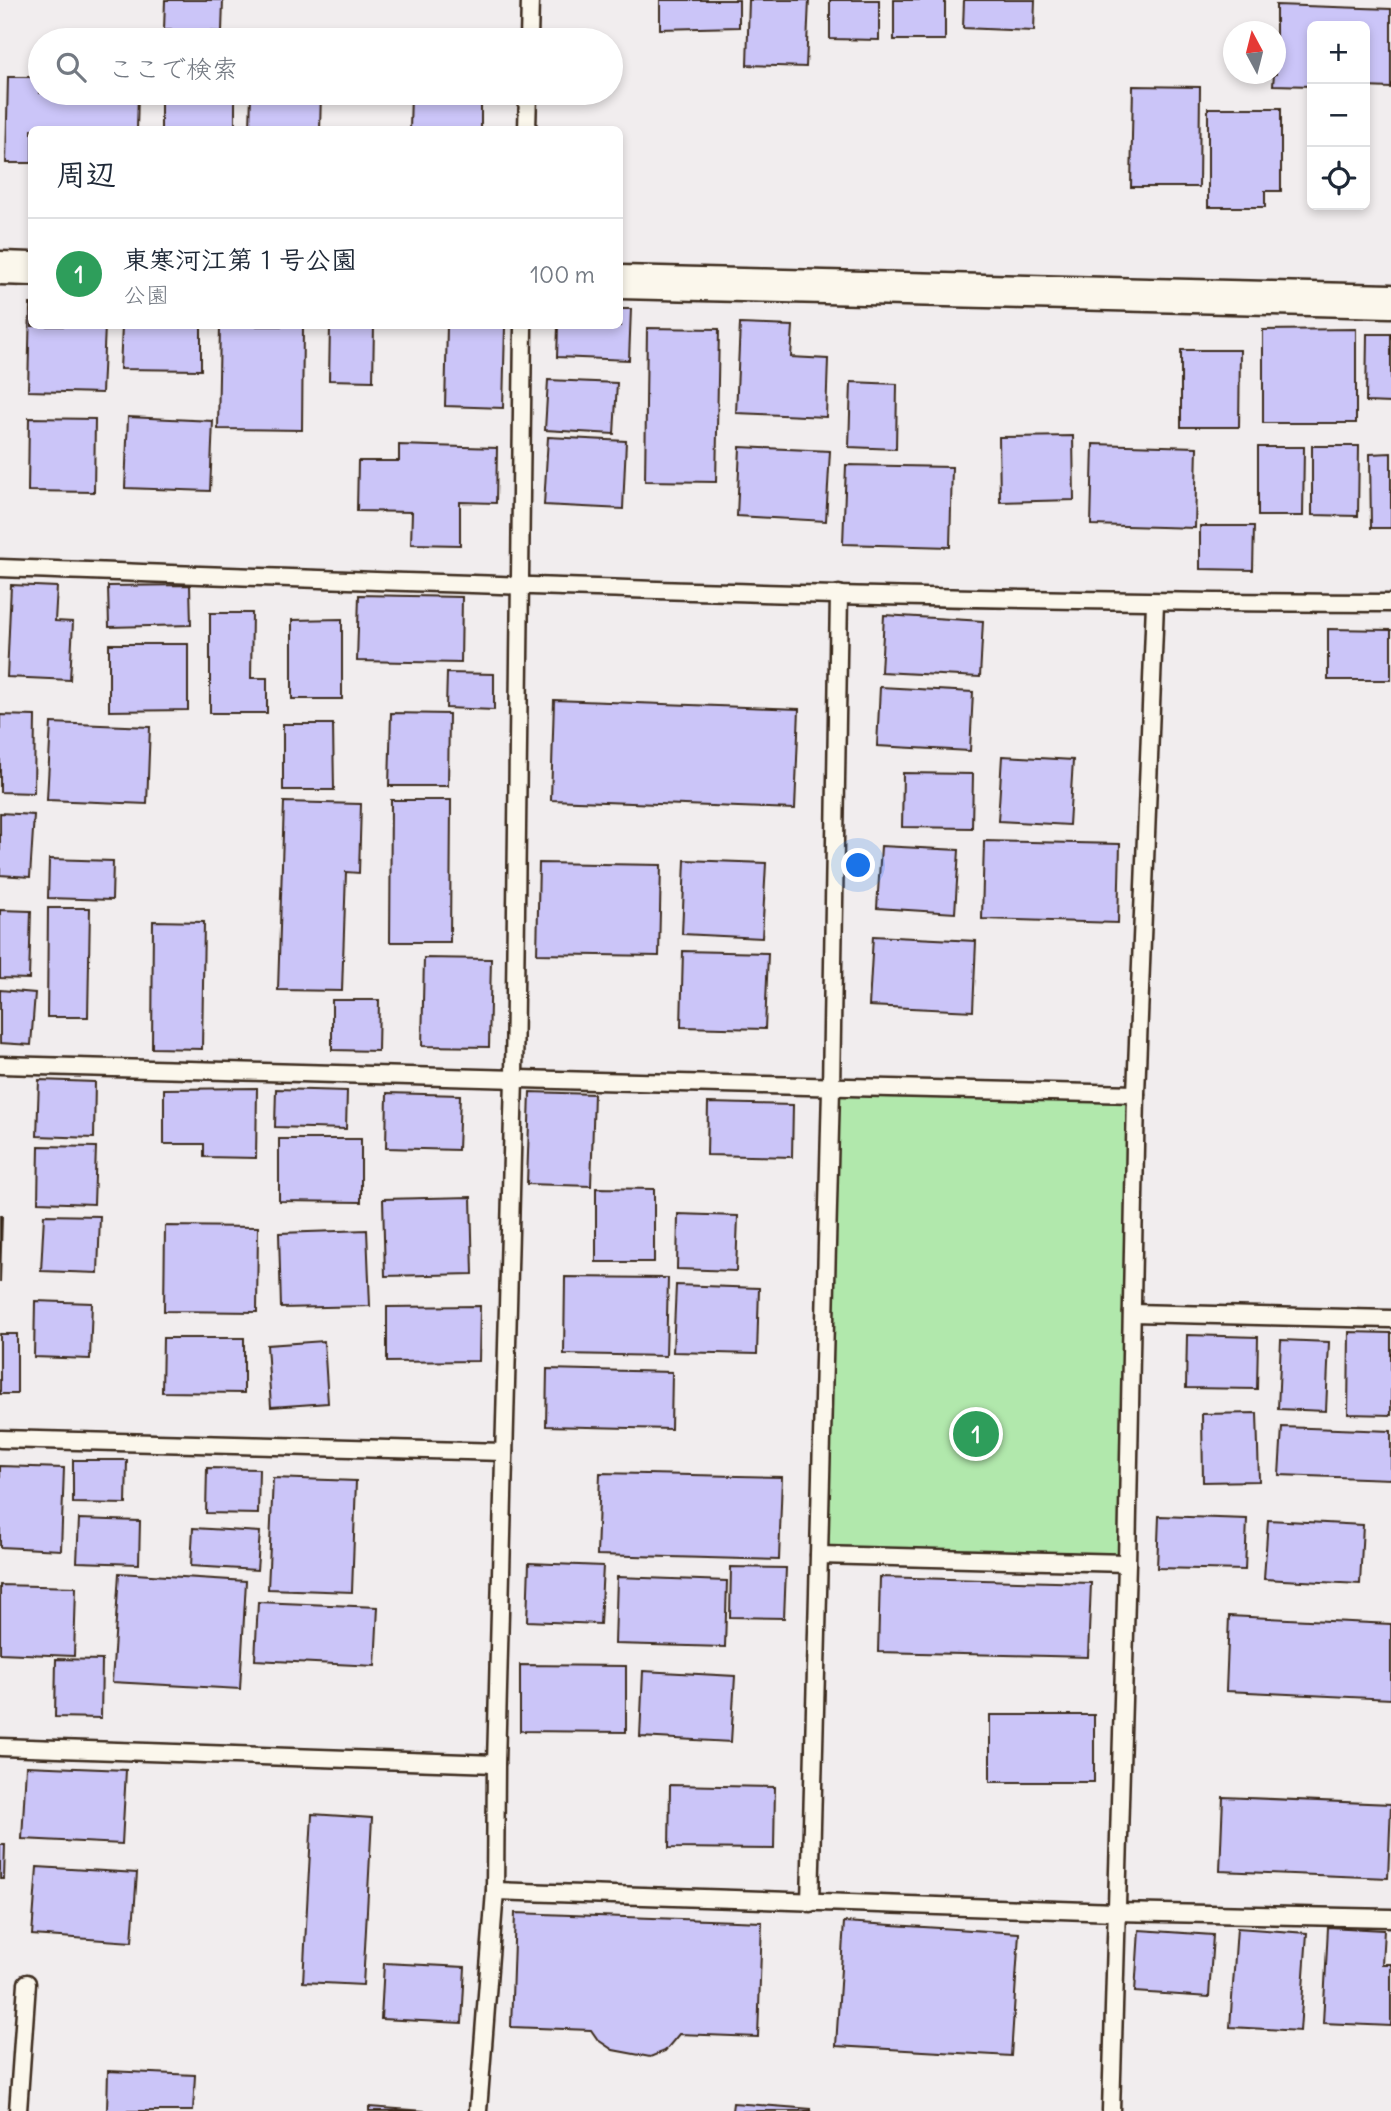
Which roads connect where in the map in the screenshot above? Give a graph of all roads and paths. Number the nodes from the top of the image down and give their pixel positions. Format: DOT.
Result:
graph roads {
  1 [pos="530,0"];
  2 [pos="529,28"];
  3 [pos="528,105"];
  4 [pos="527,126"];
  5 [pos="0,268"];
  6 [pos="28,269"];
  7 [pos="623,282"];
  8 [pos="1391,301"];
  9 [pos="523,329"];
  10 [pos="0,568"];
  11 [pos="521,586"];
  12 [pos="839,594"];
  13 [pos="1155,603"];
  14 [pos="1391,603"];
  15 [pos="0,1065"];
  16 [pos="514,1078"];
  17 [pos="831,1089"];
  18 [pos="1136,1094"];
  19 [pos="1132,1312"];
  20 [pos="1391,1319"];
  21 [pos="0,1439"];
  22 [pos="504,1452"];
  23 [pos="819,1555"];
  24 [pos="1127,1563"];
  25 [pos="0,1747"];
  26 [pos="496,1764"];
  27 [pos="495,1891"];
  28 [pos="810,1903"];
  29 [pos="1116,1912"];
  30 [pos="1391,1917"];
  31 [pos="27,1983"];
  32 [pos="18,2111"];
  33 [pos="478,2111"];
  34 [pos="1111,2111"];
  1 -- 2 [label="lane"];
  3 -- 4 [label="lane"];
  5 -- 6 [label="street"];
  7 -- 8 [label="street"];
  9 -- 11 [label="lane"];
  10 -- 11 [label="lane"];
  11 -- 12 [label="lane"];
  11 -- 16 [label="lane"];
  12 -- 13 [label="lane"];
  12 -- 17 [label="lane"];
  13 -- 14 [label="lane"];
  13 -- 18 [label="lane"];
  15 -- 16 [label="lane"];
  16 -- 17 [label="lane"];
  16 -- 22 [label="lane"];
  17 -- 18 [label="lane"];
  17 -- 23 [label="lane"];
  18 -- 19 [label="lane"];
  19 -- 20 [label="lane"];
  19 -- 24 [label="lane"];
  21 -- 22 [label="lane"];
  22 -- 26 [label="lane"];
  23 -- 24 [label="lane"];
  23 -- 28 [label="lane"];
  24 -- 29 [label="lane"];
  25 -- 26 [label="lane"];
  26 -- 27 [label="lane"];
  27 -- 28 [label="lane"];
  27 -- 33 [label="lane"];
  28 -- 29 [label="lane"];
  29 -- 30 [label="lane"];
  29 -- 34 [label="lane"];
  31 -- 32 [label="lane"];
}
